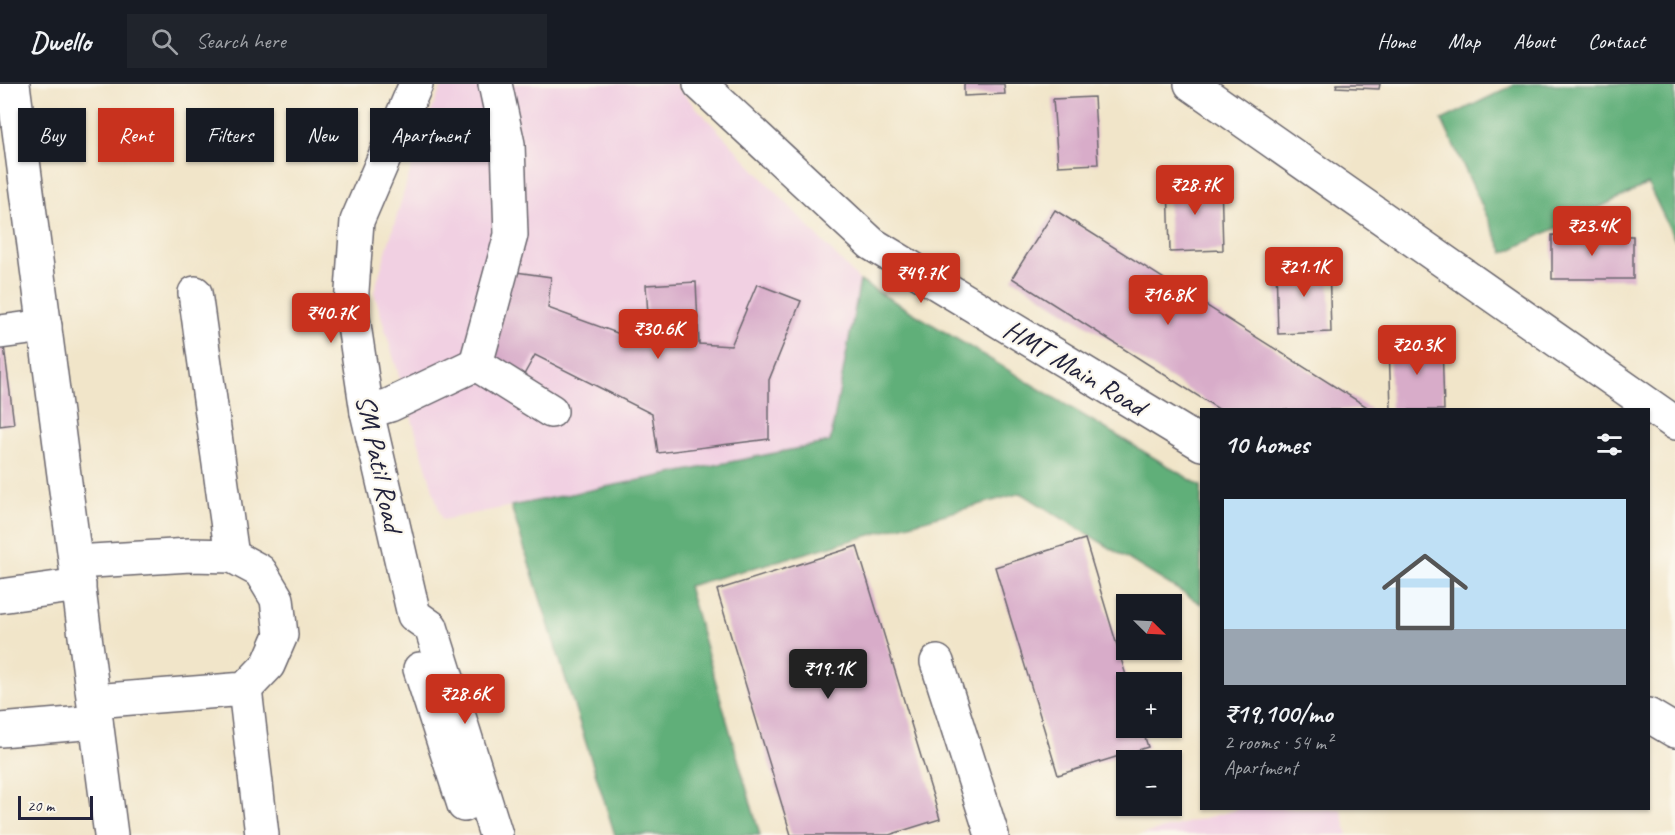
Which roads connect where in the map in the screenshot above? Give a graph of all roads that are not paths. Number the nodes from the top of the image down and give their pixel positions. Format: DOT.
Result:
graph roads {
  1 [pos="13,84"];
  2 [pos="416,84"];
  3 [pos="495,84"];
  4 [pos="700,84"];
  5 [pos="1191,84"];
  6 [pos="195,293"];
  7 [pos="45,326"];
  8 [pos="0,332"];
  9 [pos="476,364"];
  10 [pos="551,411"];
  11 [pos="367,412"];
  12 [pos="1675,423"];
  13 [pos="1200,443"];
  14 [pos="232,556"];
  15 [pos="78,574"];
  16 [pos="0,596"];
  17 [pos="414,615"];
  18 [pos="937,662"];
  19 [pos="245,689"];
  20 [pos="95,712"];
  21 [pos="1650,716"];
  22 [pos="0,730"];
  23 [pos="1675,731"];
  24 [pos="111,835"];
  25 [pos="262,835"];
  26 [pos="474,835"];
  27 [pos="496,835"];
  28 [pos="992,835"];
  1 -- 7 [label="street"];
  2 -- 11 [label="street, SM Patil Road"];
  3 -- 9 [label="street"];
  4 -- 13 [label="street, HMT Main Road"];
  5 -- 12 [label="street"];
  6 -- 14 [label="street"];
  7 -- 8 [label="street"];
  7 -- 15 [label="street"];
  9 -- 10 [label="street"];
  9 -- 11 [label="street"];
  11 -- 17 [label="street, SM Patil Road"];
  14 -- 15 [label="street"];
  14 -- 19 [label="street"];
  15 -- 16 [label="street"];
  15 -- 20 [label="street"];
  17 -- 26 [label="street"];
  17 -- 27 [label="street"];
  18 -- 28 [label="street"];
  19 -- 20 [label="street"];
  19 -- 25 [label="street"];
  20 -- 22 [label="street"];
  20 -- 24 [label="street"];
  21 -- 23 [label="street"];
}
